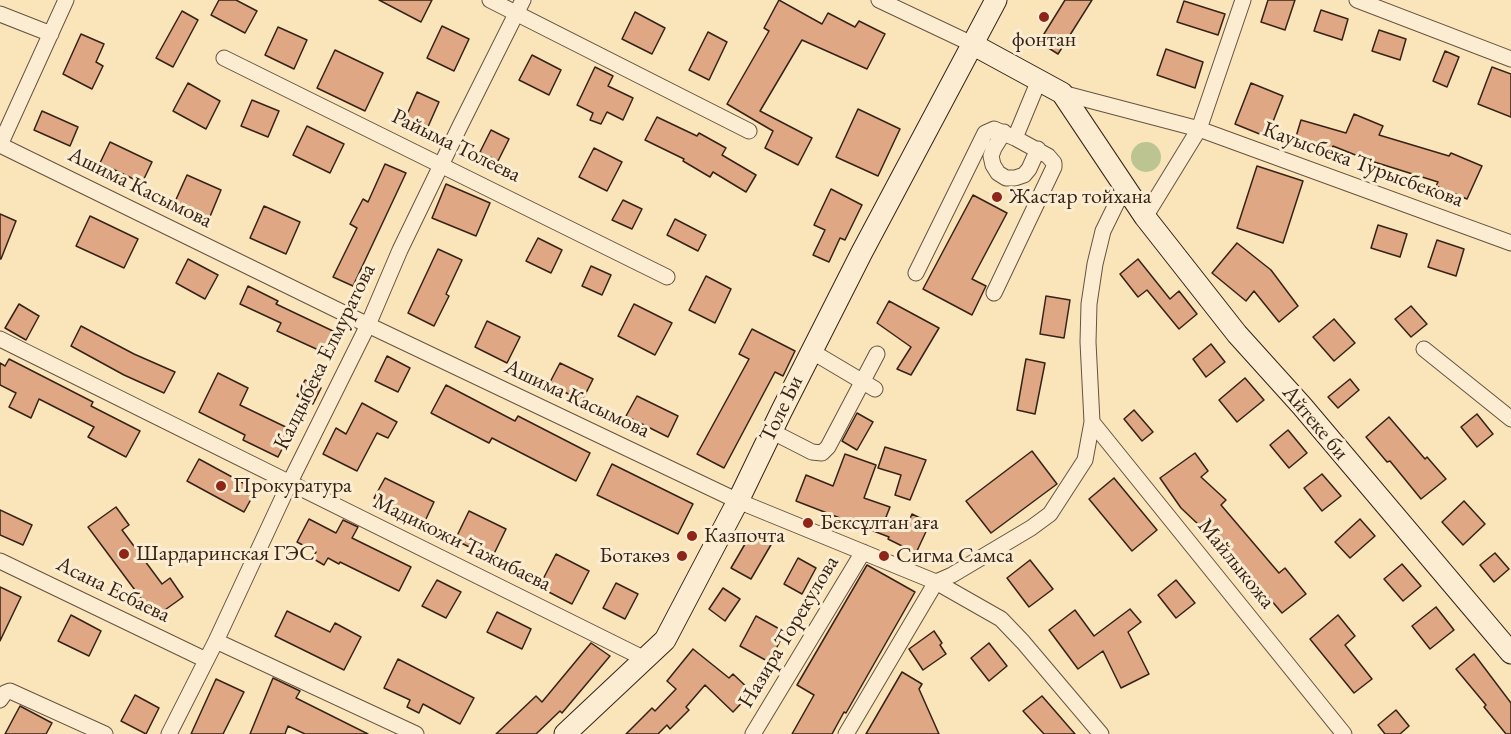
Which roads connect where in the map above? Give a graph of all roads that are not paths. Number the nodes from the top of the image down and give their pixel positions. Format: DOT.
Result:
graph roads {
  1 [pos="66,0"];
  2 [pos="490,0"];
  3 [pos="879,0"];
  4 [pos="996,0"];
  5 [pos="1243,0"];
  6 [pos="1357,0"];
  7 [pos="520,7"];
  8 [pos="0,14"];
  9 [pos="51,34"];
  10 [pos="968,51"];
  11 [pos="224,58"];
  12 [pos="1511,59"];
  13 [pos="1039,80"];
  14 [pos="1062,93"];
  15 [pos="1199,129"];
  16 [pos="749,131"];
  17 [pos="1010,135"];
  18 [pos="0,145"];
  19 [pos="1038,149"];
  20 [pos="442,164"];
  21 [pos="1124,188"];
  22 [pos="1145,217"];
  23 [pos="1511,243"];
  24 [pos="916,273"];
  25 [pos="667,277"];
  26 [pos="994,293"];
  27 [pos="368,325"];
  28 [pos="0,339"];
  29 [pos="1424,349"];
  30 [pos="811,351"];
  31 [pos="877,354"];
  32 [pos="869,385"];
  33 [pos="1511,419"];
  34 [pos="1092,422"];
  35 [pos="771,431"];
  36 [pos="290,482"];
  37 [pos="738,501"];
  38 [pos="863,552"];
  39 [pos="0,561"];
  40 [pos="936,582"];
  41 [pos="216,641"];
  42 [pos="1511,653"];
  43 [pos="645,659"];
  44 [pos="206,660"];
  45 [pos="0,700"];
  46 [pos="105,734"];
  47 [pos="169,734"];
  48 [pos="416,734"];
  49 [pos="565,734"];
  50 [pos="753,734"];
  51 [pos="846,734"];
  52 [pos="1101,734"];
  53 [pos="1344,734"];
  1 -- 9 [label="street"];
  2 -- 7 [label="street"];
  3 -- 10 [label="street"];
  4 -- 10 [label="street, Толе Би"];
  5 -- 15 [label="street"];
  6 -- 12 [label="street"];
  7 -- 16 [label="street"];
  7 -- 20 [label="street, Калдыбека Елмуратова"];
  8 -- 9 [label="street"];
  9 -- 18 [label="street"];
  10 -- 13 [label="street"];
  10 -- 30 [label="street, Толе Би"];
  11 -- 20 [label="street, Райыма Толеева"];
  13 -- 14 [label="street"];
  13 -- 17 [label="street"];
  14 -- 15 [label="street, Кауысбека Турысбекова"];
  14 -- 21 [label="street, Айтеке би"];
  15 -- 22 [label="street"];
  15 -- 23 [label="street, Кауысбека Турысбекова"];
  17 -- 19 [label="street"];
  17 -- 19 [label="street"];
  17 -- 24 [label="street"];
  18 -- 27 [label="street, Ашима Касымова"];
  19 -- 26 [label="street"];
  20 -- 25 [label="street, Райыма Толеева"];
  20 -- 27 [label="street, Калдыбека Елмуратова"];
  21 -- 22 [label="street, Айтеке би"];
  21 -- 34 [label="street"];
  22 -- 42 [label="street, Айтеке би"];
  27 -- 36 [label="street, Калдыбека Елмуратова"];
  27 -- 37 [label="street, Ашима Касымова"];
  28 -- 36 [label="street, Мадикожи Тажибаева"];
  29 -- 33 [label="street"];
  30 -- 32 [label="street"];
  30 -- 35 [label="street, Толе Би"];
  31 -- 32 [label="street"];
  32 -- 35 [label="street"];
  34 -- 40 [label="street"];
  34 -- 53 [label="street, Майлыкожа"];
  35 -- 37 [label="street, Толе Би"];
  36 -- 41 [label="street, Калдыбека Елмуратова"];
  36 -- 43 [label="street, Мадикожи Тажибаева"];
  37 -- 38 [label="street, Ашима Касымова"];
  37 -- 43 [label="street, Толе Би"];
  38 -- 40 [label="street, Ашима Касымова"];
  38 -- 50 [label="street, Назира Торекулова"];
  39 -- 44 [label="street, Асана Есбаева"];
  40 -- 51 [label="street"];
  40 -- 52 [label="street, Ашима Касымова"];
  41 -- 44 [label="street, Калдыбека Елмуратова"];
  41 -- 48 [label="street"];
  43 -- 49 [label="street, Толе Би"];
  44 -- 47 [label="street, Калдыбека Елмуратова"];
  45 -- 46 [label="street"];
}
